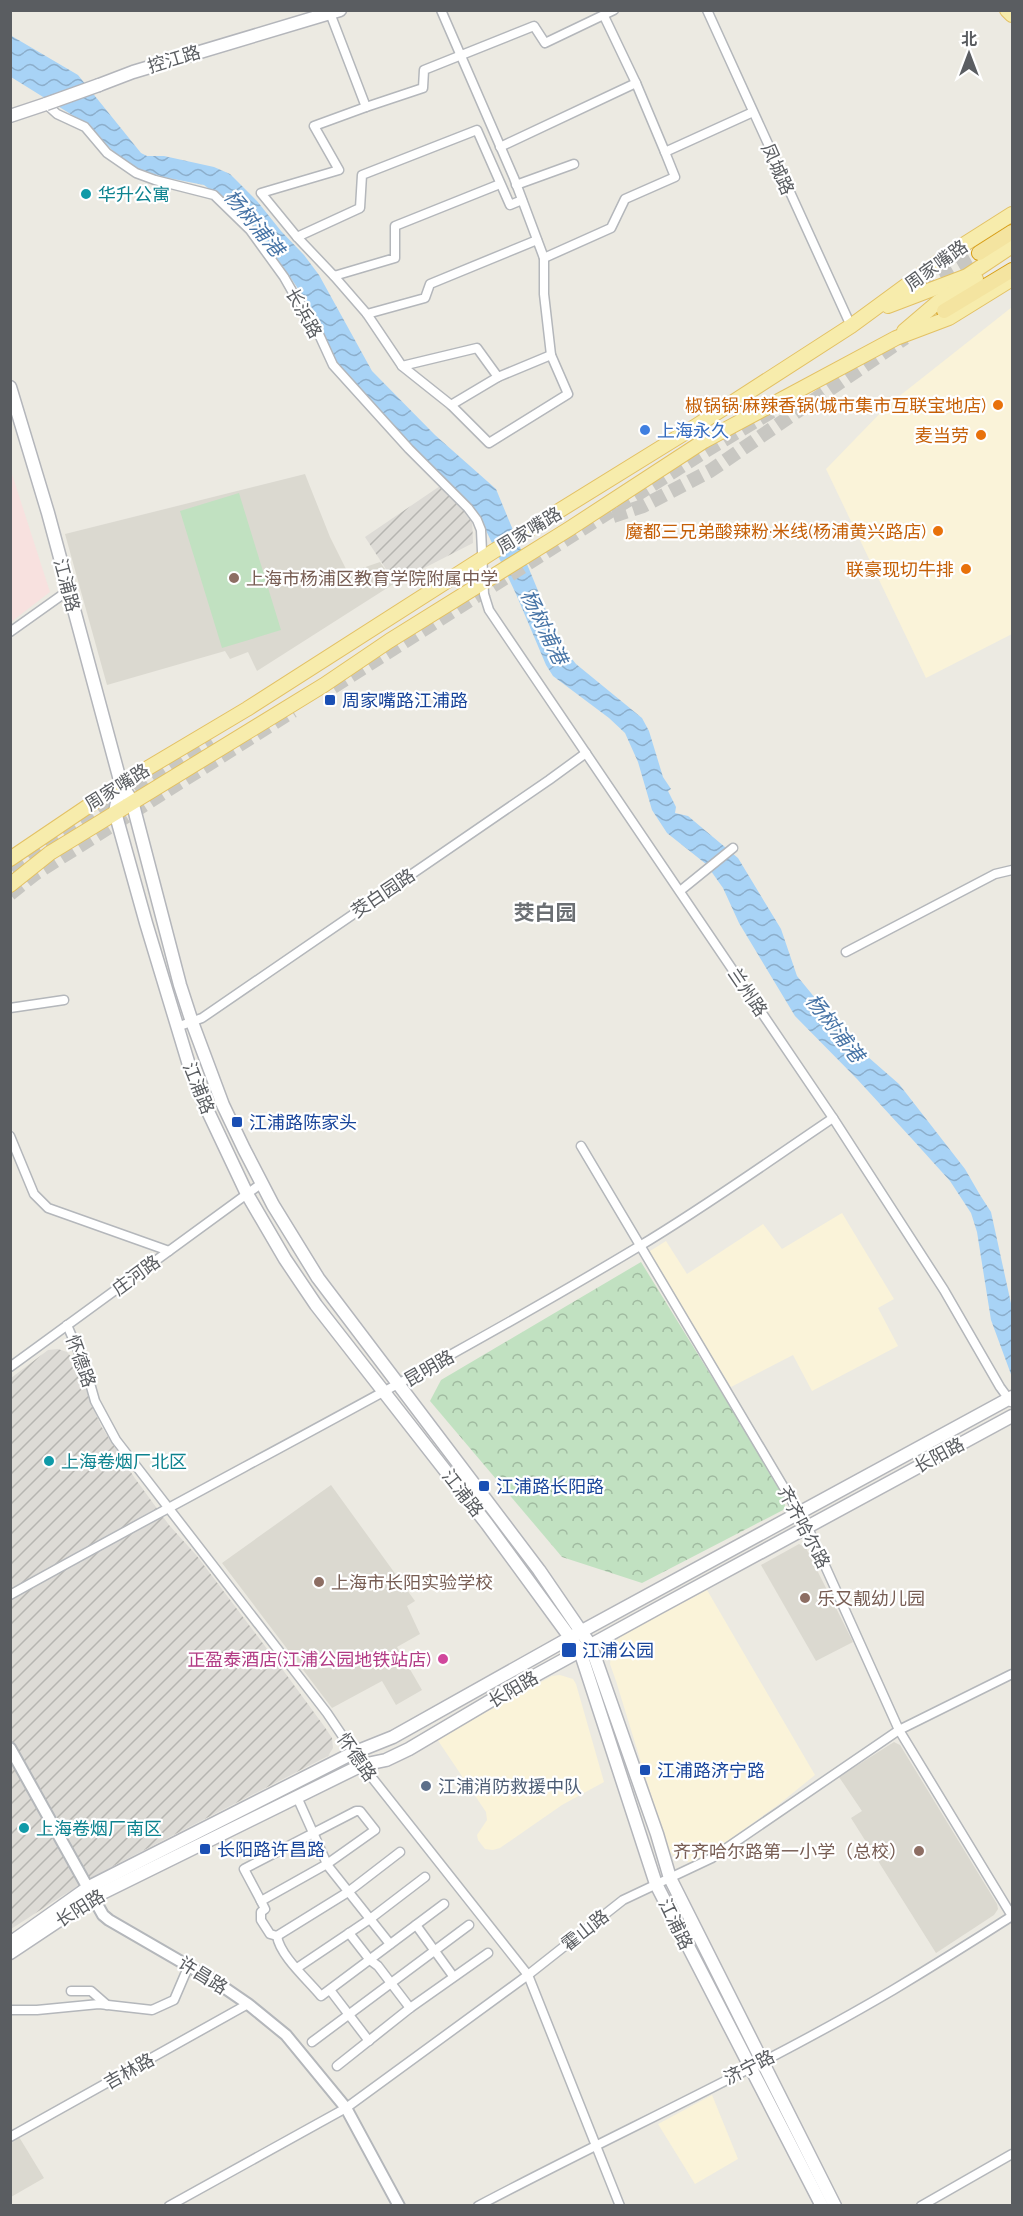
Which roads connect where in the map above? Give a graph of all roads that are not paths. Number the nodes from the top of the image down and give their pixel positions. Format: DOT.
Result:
graph roads {
  1 [pos="441,10"];
  2 [pos="614,10"];
  3 [pos="706,10"];
  4 [pos="1007,10"];
  5 [pos="335,12"];
  6 [pos="1012,15"];
  7 [pos="604,16"];
  8 [pos="462,56"];
  9 [pos="636,83"];
  10 [pos="46,104"];
  11 [pos="366,107"];
  12 [pos="753,112"];
  13 [pos="10,116"];
  14 [pos="500,147"];
  15 [pos="665,152"];
  16 [pos="574,164"];
  17 [pos="500,184"];
  18 [pos="516,185"];
  19 [pos="522,200"];
  20 [pos="1012,214"];
  21 [pos="1012,232"];
  22 [pos="297,237"];
  23 [pos="537,240"];
  24 [pos="1012,246"];
  25 [pos="979,253"];
  26 [pos="1012,257"];
  27 [pos="544,258"];
  28 [pos="1012,270"];
  29 [pos="334,276"];
  30 [pos="1012,279"];
  31 [pos="873,311"];
  32 [pos="944,311"];
  33 [pos="367,314"];
  34 [pos="851,326"];
  35 [pos="896,338"];
  36 [pos="550,355"];
  37 [pos="402,366"];
  38 [pos="498,377"];
  39 [pos="10,387"];
  40 [pos="451,405"];
  41 [pos="489,554"];
  42 [pos="484,583"];
  43 [pos="69,590"];
  44 [pos="10,632"];
  45 [pos="586,753"];
  46 [pos="121,783"];
  47 [pos="132,801"];
  48 [pos="116,812"];
  49 [pos="732,848"];
  50 [pos="10,859"];
  51 [pos="1012,870"];
  52 [pos="10,885"];
  53 [pos="680,891"];
  54 [pos="846,952"];
  55 [pos="64,999"];
  56 [pos="10,1008"];
  57 [pos="192,1022"];
  58 [pos="177,1027"];
  59 [pos="833,1118"];
  60 [pos="10,1136"];
  61 [pos="581,1146"];
  62 [pos="262,1183"];
  63 [pos="247,1194"];
  64 [pos="640,1246"];
  65 [pos="169,1251"];
  66 [pos="67,1325"];
  67 [pos="10,1367"];
  68 [pos="399,1385"];
  69 [pos="384,1392"];
  70 [pos="1011,1400"];
  71 [pos="1012,1416"];
  72 [pos="167,1508"];
  73 [pos="798,1512"];
  74 [pos="808,1528"];
  75 [pos="10,1595"];
  76 [pos="576,1634"];
  77 [pos="585,1649"];
  78 [pos="1012,1674"];
  79 [pos="899,1730"];
  80 [pos="10,1748"];
  81 [pos="353,1753"];
  82 [pos="362,1766"];
  83 [pos="297,1797"];
  84 [pos="313,1834"];
  85 [pos="400,1852"];
  86 [pos="327,1864"];
  87 [pos="425,1877"];
  88 [pos="670,1878"];
  89 [pos="656,1884"];
  90 [pos="92,1892"];
  91 [pos="348,1892"];
  92 [pos="261,1901"];
  93 [pos="444,1904"];
  94 [pos="1012,1916"];
  95 [pos="370,1919"];
  96 [pos="416,1925"];
  97 [pos="469,1925"];
  98 [pos="349,1934"];
  99 [pos="277,1936"];
  100 [pos="10,1943"];
  101 [pos="390,1944"];
  102 [pos="434,1950"];
  103 [pos="10,1953"];
  104 [pos="488,1953"];
  105 [pos="370,1960"];
  106 [pos="189,1965"];
  107 [pos="297,1968"];
  108 [pos="528,1975"];
  109 [pos="453,1976"];
  110 [pos="391,1983"];
  111 [pos="330,1990"];
  112 [pos="71,1991"];
  113 [pos="248,2004"];
  114 [pos="107,2005"];
  115 [pos="410,2008"];
  116 [pos="10,2010"];
  117 [pos="348,2014"];
  118 [pos="369,2041"];
  119 [pos="312,2042"];
  120 [pos="757,2063"];
  121 [pos="337,2066"];
  122 [pos="346,2108"];
  123 [pos="10,2137"];
  124 [pos="596,2145"];
  125 [pos="1012,2154"];
  126 [pos="934,2202"];
  127 [pos="169,2205"];
  128 [pos="399,2205"];
  129 [pos="478,2205"];
  130 [pos="620,2205"];
  131 [pos="822,2205"];
  132 [pos="835,2205"];
  133 [pos="921,2205"];
  1 -- 8 [label="street"];
  2 -- 7 [label="street"];
  3 -- 12 [label="street, 凤城路"];
  4 -- 6 [label="main road"];
  5 -- 10 [label="main road, 控江路, bridge"];
  5 -- 11 [label="street"];
  7 -- 8 [label="street"];
  7 -- 9 [label="street"];
  8 -- 11 [label="street"];
  8 -- 14 [label="street"];
  9 -- 14 [label="street"];
  9 -- 15 [label="street"];
  10 -- 13 [label="main road, 控江路"];
  10 -- 41 [label="street, 长浜路"];
  11 -- 22 [label="street"];
  12 -- 15 [label="street"];
  12 -- 34 [label="street, 凤城路"];
  14 -- 18 [label="street"];
  15 -- 27 [label="street"];
  16 -- 18 [label="street"];
  17 -- 19 [label="street"];
  17 -- 22 [label="street"];
  17 -- 29 [label="street"];
  18 -- 19 [label="street"];
  19 -- 23 [label="street"];
  20 -- 31 [label="main road, 周家嘴路"];
  21 -- 25 [label="highway"];
  22 -- 29 [label="street"];
  23 -- 27 [label="street"];
  23 -- 33 [label="street"];
  24 -- 31 [label="main road"];
  26 -- 35 [label="main road"];
  27 -- 36 [label="street"];
  28 -- 32 [label="highway"];
  29 -- 33 [label="street"];
  30 -- 35 [label="main road, 周家嘴路"];
  31 -- 34 [label="main road, 周家嘴路"];
  33 -- 37 [label="street"];
  34 -- 41 [label="main road, 周家嘴路"];
  35 -- 42 [label="main road, 周家嘴路"];
  36 -- 38 [label="street"];
  36 -- 40 [label="street"];
  37 -- 38 [label="street"];
  37 -- 40 [label="street"];
  38 -- 40 [label="street"];
  39 -- 43 [label="main road, 江浦路"];
  41 -- 42 [label="street, 长浜路"];
  41 -- 46 [label="main road, 周家嘴路"];
  42 -- 45 [label="street, 兰州路"];
  42 -- 47 [label="main road, 周家嘴路"];
  43 -- 44 [label="street"];
  43 -- 46 [label="main road, 江浦路"];
  45 -- 53 [label="street, 兰州路"];
  45 -- 57 [label="street, 茭白园路"];
  46 -- 47 [label="main road, 江浦路"];
  46 -- 48 [label="main road, 江浦路"];
  46 -- 50 [label="main road, 周家嘴路"];
  47 -- 48 [label="main road, 周家嘴路"];
  47 -- 57 [label="main road, 江浦路"];
  48 -- 52 [label="main road, 周家嘴路"];
  48 -- 58 [label="main road, 江浦路"];
  49 -- 53 [label="street"];
  51 -- 54 [label="street"];
  53 -- 59 [label="street, 兰州路"];
  55 -- 56 [label="street"];
  57 -- 58 [label="street, 茭白园路"];
  57 -- 62 [label="main road, 江浦路"];
  58 -- 63 [label="main road, 江浦路"];
  59 -- 64 [label="street, 昆明路"];
  59 -- 70 [label="street, 兰州路"];
  60 -- 65 [label="street"];
  61 -- 64 [label="street, 齐齐哈尔路"];
  62 -- 63 [label="street, 庄河路"];
  62 -- 68 [label="main road, 江浦路"];
  63 -- 65 [label="street, 庄河路"];
  63 -- 69 [label="main road, 江浦路"];
  64 -- 68 [label="street, 昆明路"];
  64 -- 73 [label="street, 齐齐哈尔路"];
  65 -- 66 [label="street, 庄河路"];
  66 -- 67 [label="street, 庄河路"];
  66 -- 72 [label="street, 怀德路"];
  68 -- 69 [label="street, 昆明路"];
  68 -- 76 [label="main road, 江浦路"];
  69 -- 72 [label="street, 昆明路"];
  69 -- 76 [label="main road, 江浦路"];
  70 -- 73 [label="main road, 长阳路"];
  71 -- 74 [label="main road, 长阳路"];
  72 -- 75 [label="street, 昆明路"];
  72 -- 81 [label="street, 怀德路"];
  73 -- 74 [label="street, 齐齐哈尔路"];
  73 -- 76 [label="main road, 长阳路"];
  74 -- 77 [label="main road, 长阳路"];
  74 -- 79 [label="street, 齐齐哈尔路"];
  76 -- 77 [label="main road, 江浦路"];
  76 -- 81 [label="main road, 长阳路"];
  77 -- 82 [label="main road, 长阳路"];
  77 -- 88 [label="main road, 江浦路"];
  77 -- 89 [label="main road, 江浦路"];
  78 -- 79 [label="street, 霍山路"];
  79 -- 88 [label="street, 霍山路"];
  79 -- 94 [label="street, 齐齐哈尔路"];
  80 -- 90 [label="street, 许昌路"];
  81 -- 82 [label="street, 怀德路"];
  81 -- 90 [label="main road, 长阳路"];
  82 -- 83 [label="main road, 长阳路"];
  82 -- 108 [label="street, 怀德路"];
  83 -- 84 [label="street"];
  83 -- 90 [label="main road, 长阳路"];
  84 -- 86 [label="street"];
  84 -- 86 [label="street"];
  84 -- 92 [label="street"];
  85 -- 91 [label="street"];
  86 -- 91 [label="street"];
  86 -- 92 [label="street"];
  87 -- 95 [label="street"];
  88 -- 89 [label="street, 霍山路"];
  88 -- 120 [label="main road, 江浦路"];
  89 -- 108 [label="street, 霍山路"];
  89 -- 120 [label="main road, 江浦路"];
  90 -- 100 [label="main road, 长阳路"];
  90 -- 103 [label="main road, 长阳路"];
  90 -- 106 [label="street, 许昌路"];
  91 -- 95 [label="street"];
  91 -- 99 [label="street"];
  92 -- 99 [label="street"];
  93 -- 96 [label="street"];
  94 -- 120 [label="street, 济宁路"];
  95 -- 98 [label="street"];
  95 -- 101 [label="street"];
  96 -- 101 [label="street"];
  96 -- 102 [label="street"];
  97 -- 102 [label="street"];
  98 -- 105 [label="street"];
  98 -- 107 [label="street"];
  99 -- 107 [label="street"];
  101 -- 105 [label="street"];
  102 -- 109 [label="street"];
  102 -- 110 [label="street"];
  104 -- 109 [label="street"];
  105 -- 110 [label="street"];
  105 -- 111 [label="street"];
  106 -- 113 [label="street, 许昌路"];
  106 -- 114 [label="street"];
  107 -- 111 [label="street"];
  108 -- 122 [label="street, 霍山路"];
  108 -- 124 [label="street, 怀德路"];
  109 -- 115 [label="street"];
  110 -- 115 [label="street"];
  110 -- 117 [label="street"];
  111 -- 117 [label="street"];
  112 -- 114 [label="street"];
  113 -- 122 [label="street, 许昌路"];
  113 -- 123 [label="street, 吉林路"];
  114 -- 116 [label="street"];
  115 -- 118 [label="street"];
  117 -- 118 [label="street"];
  117 -- 119 [label="street"];
  118 -- 121 [label="street"];
  120 -- 124 [label="street, 济宁路"];
  120 -- 131 [label="main road, 江浦路"];
  120 -- 132 [label="main road, 江浦路"];
  122 -- 127 [label="street, 霍山路"];
  122 -- 128 [label="street, 许昌路"];
  124 -- 129 [label="street, 济宁路"];
  124 -- 130 [label="street, 怀德路"];
  125 -- 126 [label="street"];
  126 -- 133 [label="street"];
}
